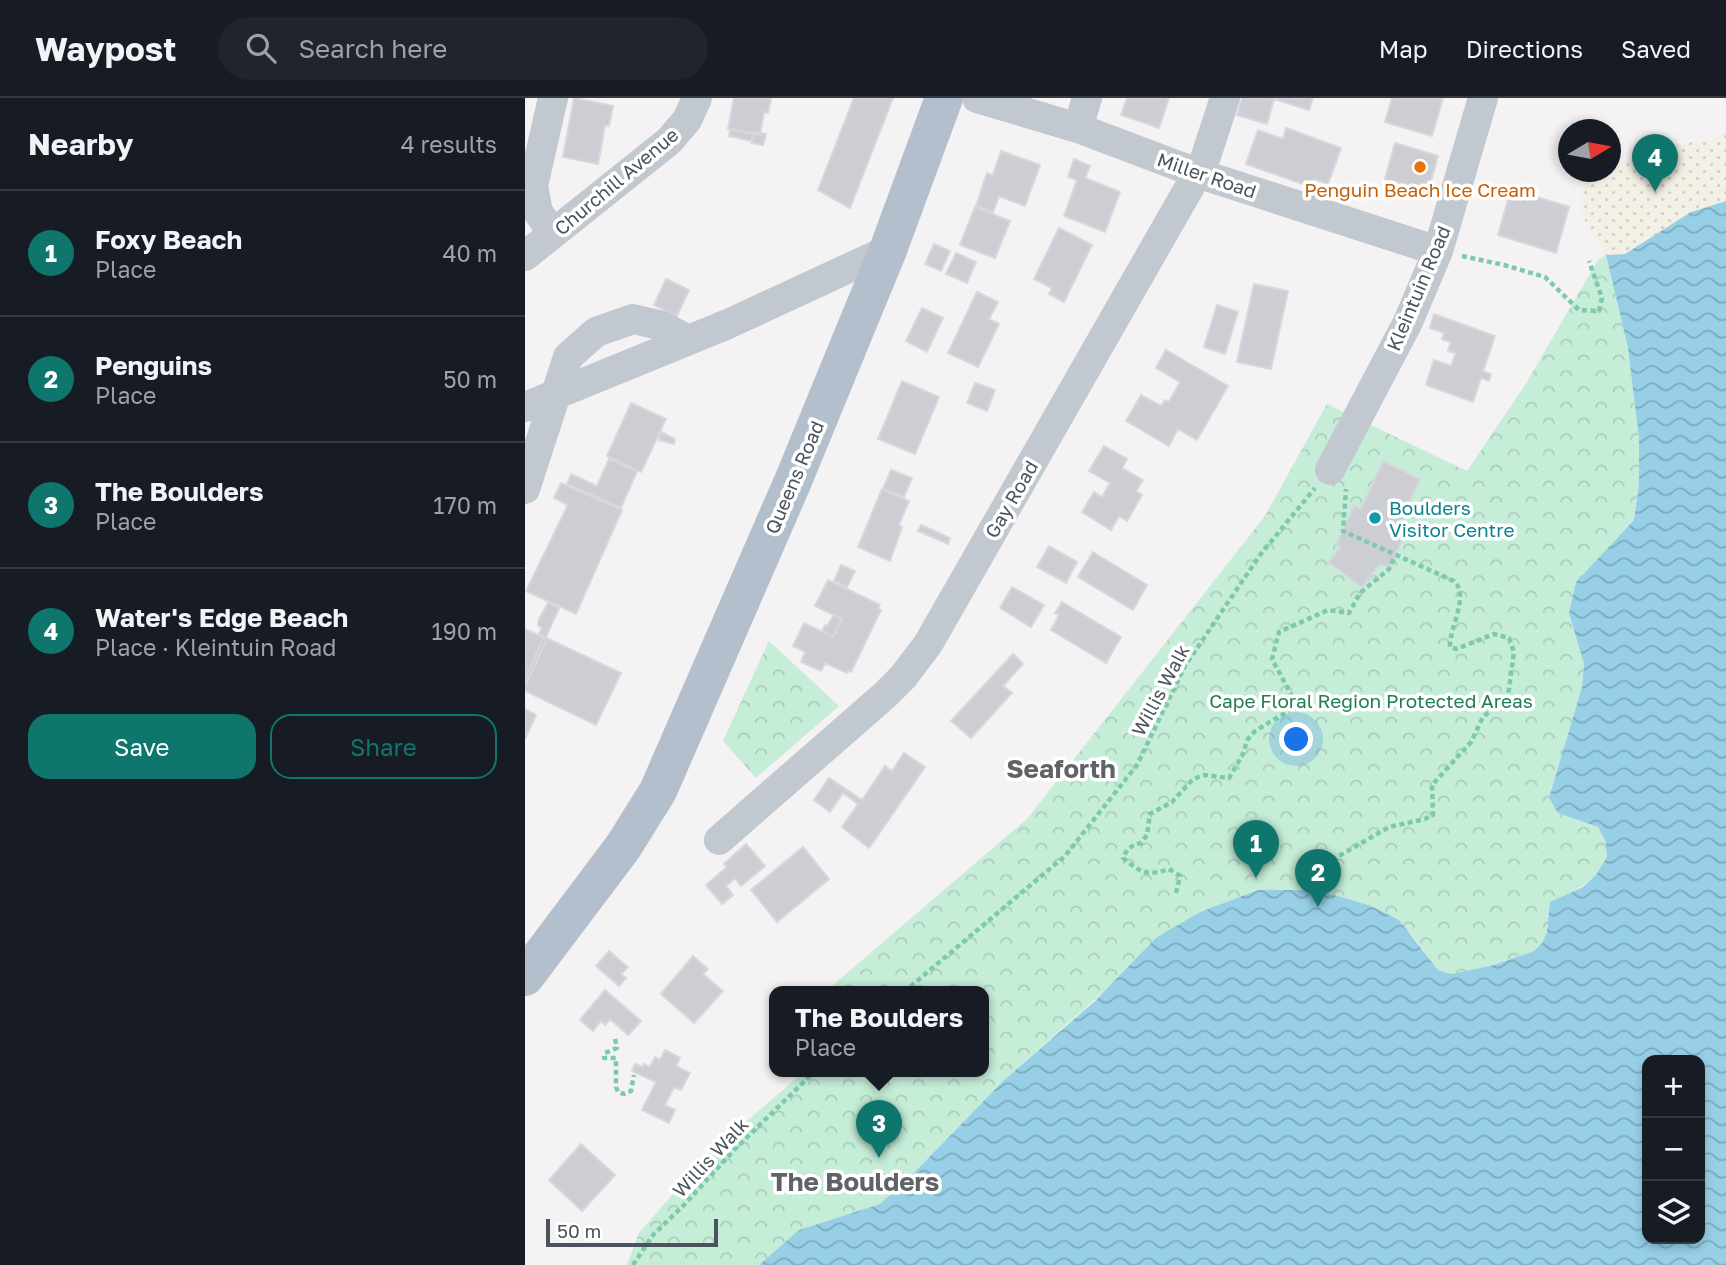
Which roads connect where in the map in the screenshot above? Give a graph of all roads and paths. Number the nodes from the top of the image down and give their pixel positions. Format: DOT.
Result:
graph roads {
  1 [pos="553,98"];
  2 [pos="697,98"];
  3 [pos="944,98"];
  4 [pos="977,98"];
  5 [pos="1087,98"];
  6 [pos="1225,98"];
  7 [pos="1482,98"];
  8 [pos="1077,128"];
  9 [pos="1197,173"];
  10 [pos="553,233"];
  11 [pos="888,250"];
  12 [pos="1437,251"];
  13 [pos="525,256"];
  14 [pos="1589,261"];
  15 [pos="688,340"];
  16 [pos="557,394"];
  17 [pos="525,407"];
  18 [pos="1330,470"];
  19 [pos="525,489"];
  20 [pos="1395,556"];
  21 [pos="719,840"];
  22 [pos="1332,860"];
  23 [pos="1176,893"];
  24 [pos="525,977"];
  25 [pos="911,986"];
  26 [pos="615,1039"];
  27 [pos="634,1075"];
  28 [pos="809,1077"];
  29 [pos="633,1265"];
  1 -- 10 [label="street"];
  2 -- 10 [label="street, Churchill Avenue"];
  3 -- 11 [label="main road, Queens Road"];
  4 -- 8 [label="street, Miller Road"];
  5 -- 8 [label="street"];
  6 -- 9 [label="street, Gay Road"];
  7 -- 12 [label="street, Kleintuin Road"];
  8 -- 9 [label="street, Miller Road"];
  9 -- 12 [label="street, Miller Road"];
  9 -- 21 [label="street, Gay Road"];
  10 -- 13 [label="street, Churchill Avenue"];
  11 -- 15 [label="street"];
  11 -- 24 [label="main road, Queens Road"];
  12 -- 14 [label="path"];
  12 -- 18 [label="street, Kleintuin Road"];
  15 -- 16 [label="street"];
  15 -- 16 [label="street"];
  16 -- 17 [label="street"];
  16 -- 19 [label="street"];
  18 -- 20 [label="path"];
  18 -- 25 [label="path, Willis Walk"];
  20 -- 22 [label="path"];
  20 -- 23 [label="path"];
  26 -- 27 [label="path"];
  28 -- 29 [label="path, Willis Walk"];
}
